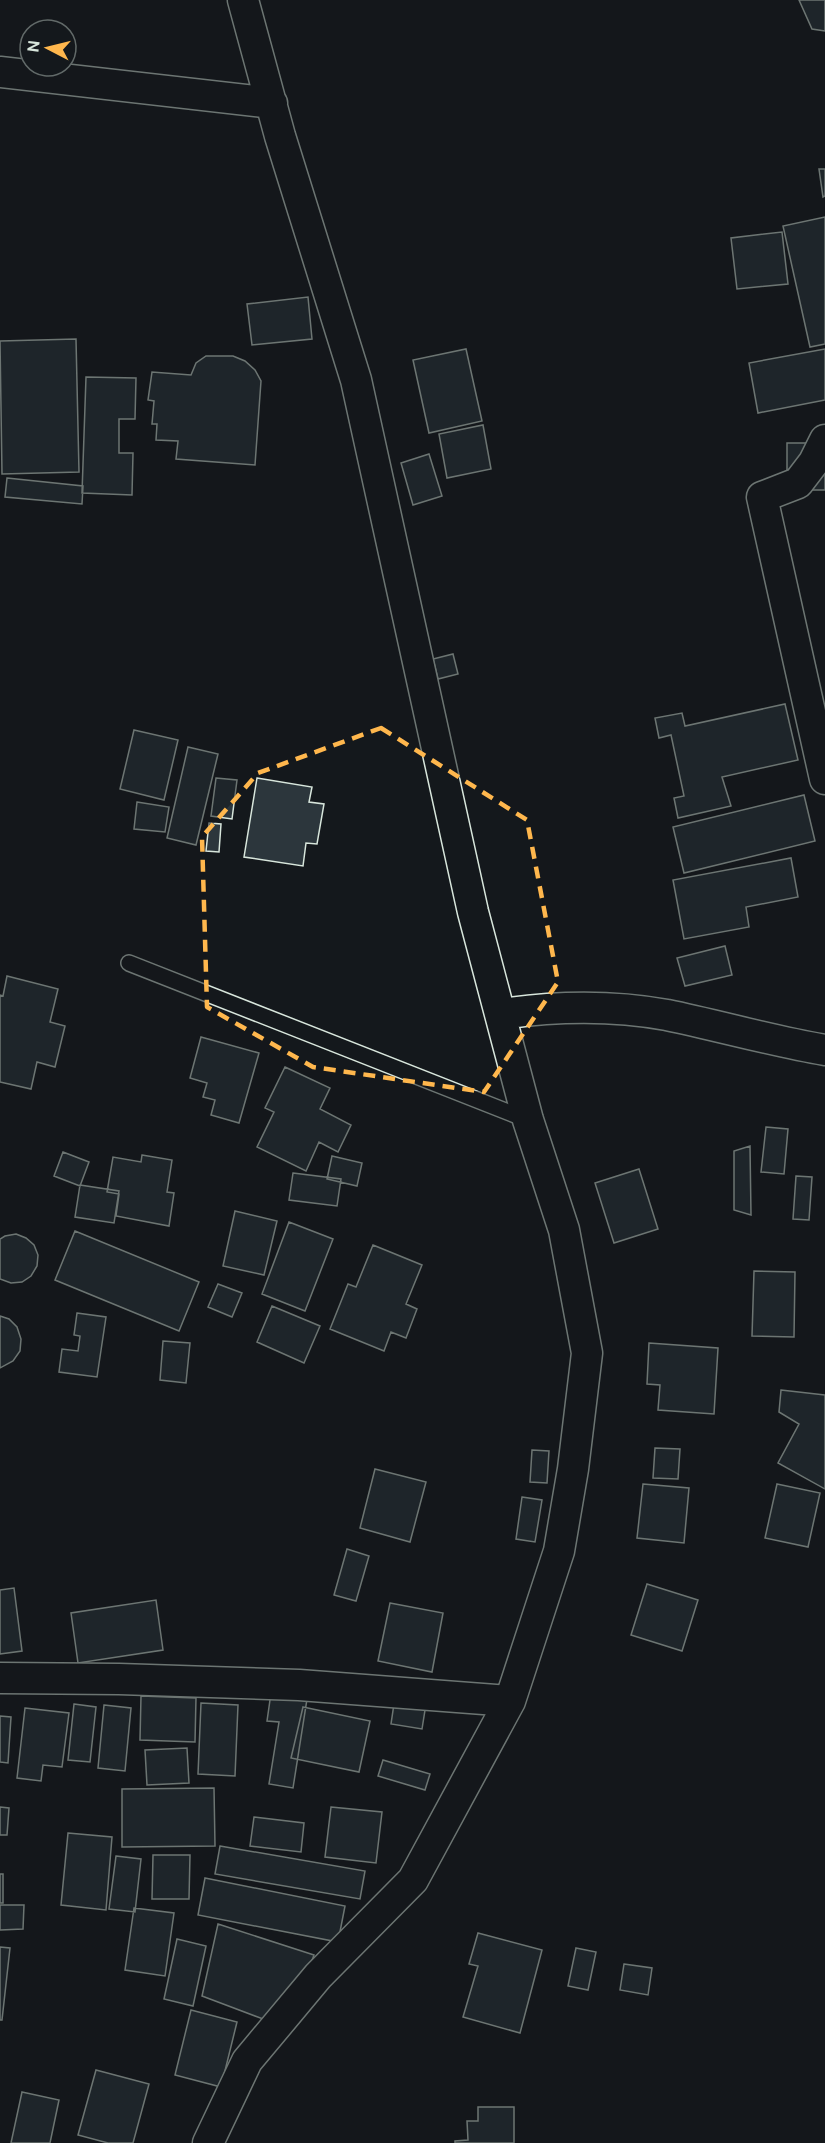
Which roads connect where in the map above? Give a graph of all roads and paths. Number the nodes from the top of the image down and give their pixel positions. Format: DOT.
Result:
graph roads {
  1 [pos="243,0"];
  2 [pos="0,72"];
  3 [pos="272,103"];
  4 [pos="825,440"];
  5 [pos="825,779"];
  6 [pos="129,963"];
  7 [pos="501,1014"];
  8 [pos="825,1050"];
  9 [pos="528,1120"];
  10 [pos="0,1678"];
  11 [pos="510,1701"];
  12 [pos="208,2143"];
  1 -- 3 [label="street"];
  2 -- 3 [label="street"];
  3 -- 7 [label="street"];
  4 -- 5 [label="street"];
  6 -- 9 [label="lane"];
  7 -- 8 [label="street"];
  7 -- 9 [label="street"];
  9 -- 11 [label="street"];
  10 -- 11 [label="street"];
  11 -- 12 [label="street"];
}
